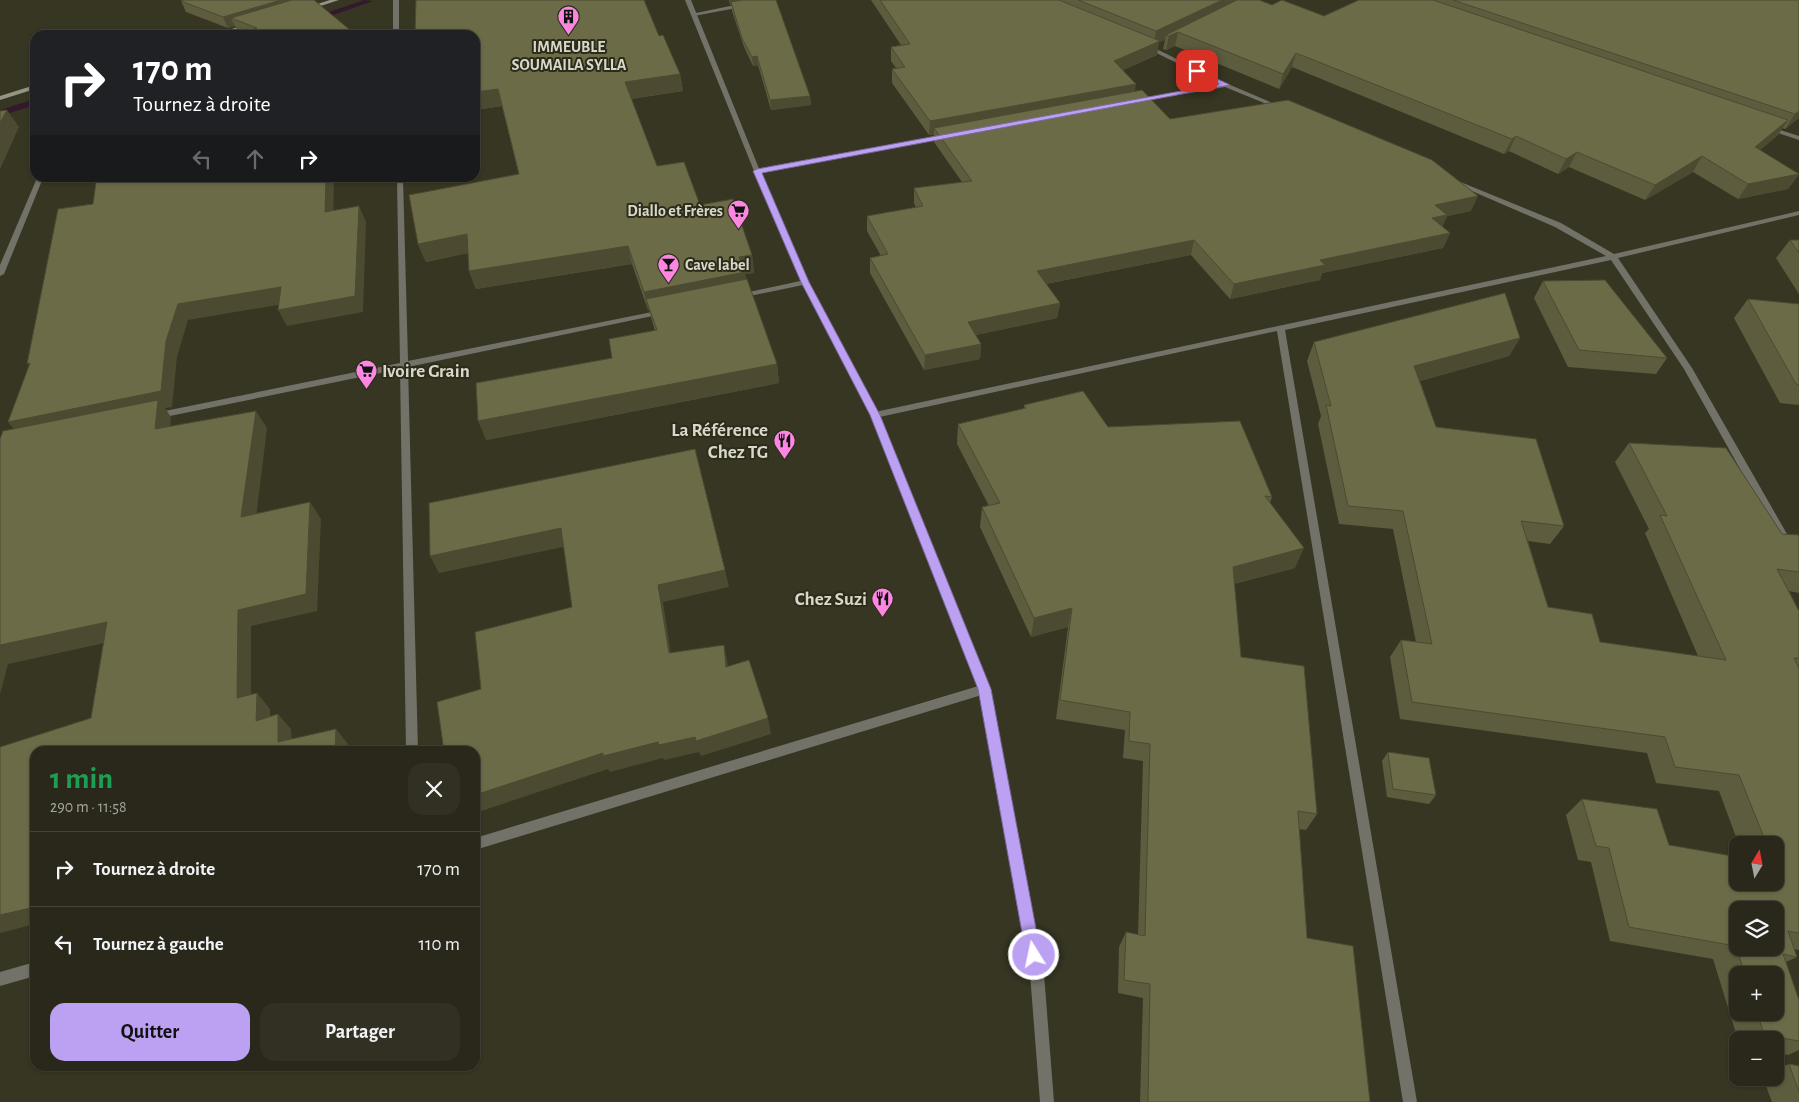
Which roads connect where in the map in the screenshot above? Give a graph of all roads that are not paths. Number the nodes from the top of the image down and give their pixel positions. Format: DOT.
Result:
graph roads {
  1 [pos="336,0"];
  2 [pos="396,0"];
  3 [pos="688,0"];
  4 [pos="749,5"];
  5 [pos="299,11"];
  6 [pos="694,14"];
  7 [pos="252,24"];
  8 [pos="232,30"];
  9 [pos="396,30"];
  10 [pos="1136,42"];
  11 [pos="1162,45"];
  12 [pos="1154,49"];
  13 [pos="1226,85"];
  14 [pos="30,89"];
  15 [pos="0,98"];
  16 [pos="1128,103"];
  17 [pos="1289,112"];
  18 [pos="1762,125"];
  19 [pos="952,135"];
  20 [pos="1799,138"];
  21 [pos="757,171"];
  22 [pos="1441,176"];
  23 [pos="38,182"];
  24 [pos="400,182"];
  25 [pos="1799,213"];
  26 [pos="1613,257"];
  27 [pos="0,274"];
  28 [pos="805,282"];
  29 [pos="727,298"];
  30 [pos="668,310"];
  31 [pos="1281,328"];
  32 [pos="404,365"];
  33 [pos="875,415"];
  34 [pos="144,418"];
  35 [pos="1799,564"];
  36 [pos="984,689"];
  37 [pos="412,746"];
  38 [pos="480,842"];
  39 [pos="30,970"];
  40 [pos="0,979"];
  41 [pos="1047,1102"];
  42 [pos="1410,1102"];
  1 -- 5 [label="main road"];
  2 -- 9 [label="street"];
  3 -- 6 [label="street"];
  4 -- 6 [label="street"];
  6 -- 21 [label="street"];
  7 -- 8 [label="main road"];
  10 -- 12 [label="street"];
  11 -- 12 [label="street"];
  12 -- 13 [label="street"];
  13 -- 16 [label="street"];
  13 -- 17 [label="street"];
  14 -- 15 [label="main road"];
  18 -- 20 [label="street"];
  19 -- 21 [label="street"];
  21 -- 28 [label="street"];
  22 -- 26 [label="street"];
  23 -- 27 [label="street"];
  24 -- 32 [label="street"];
  25 -- 26 [label="street"];
  26 -- 31 [label="street"];
  26 -- 35 [label="street"];
  28 -- 29 [label="street"];
  28 -- 33 [label="street"];
  30 -- 32 [label="street"];
  31 -- 33 [label="street"];
  31 -- 42 [label="street"];
  32 -- 34 [label="street"];
  32 -- 37 [label="street"];
  33 -- 36 [label="street"];
  36 -- 38 [label="street"];
  36 -- 41 [label="street"];
  39 -- 40 [label="street"];
}
